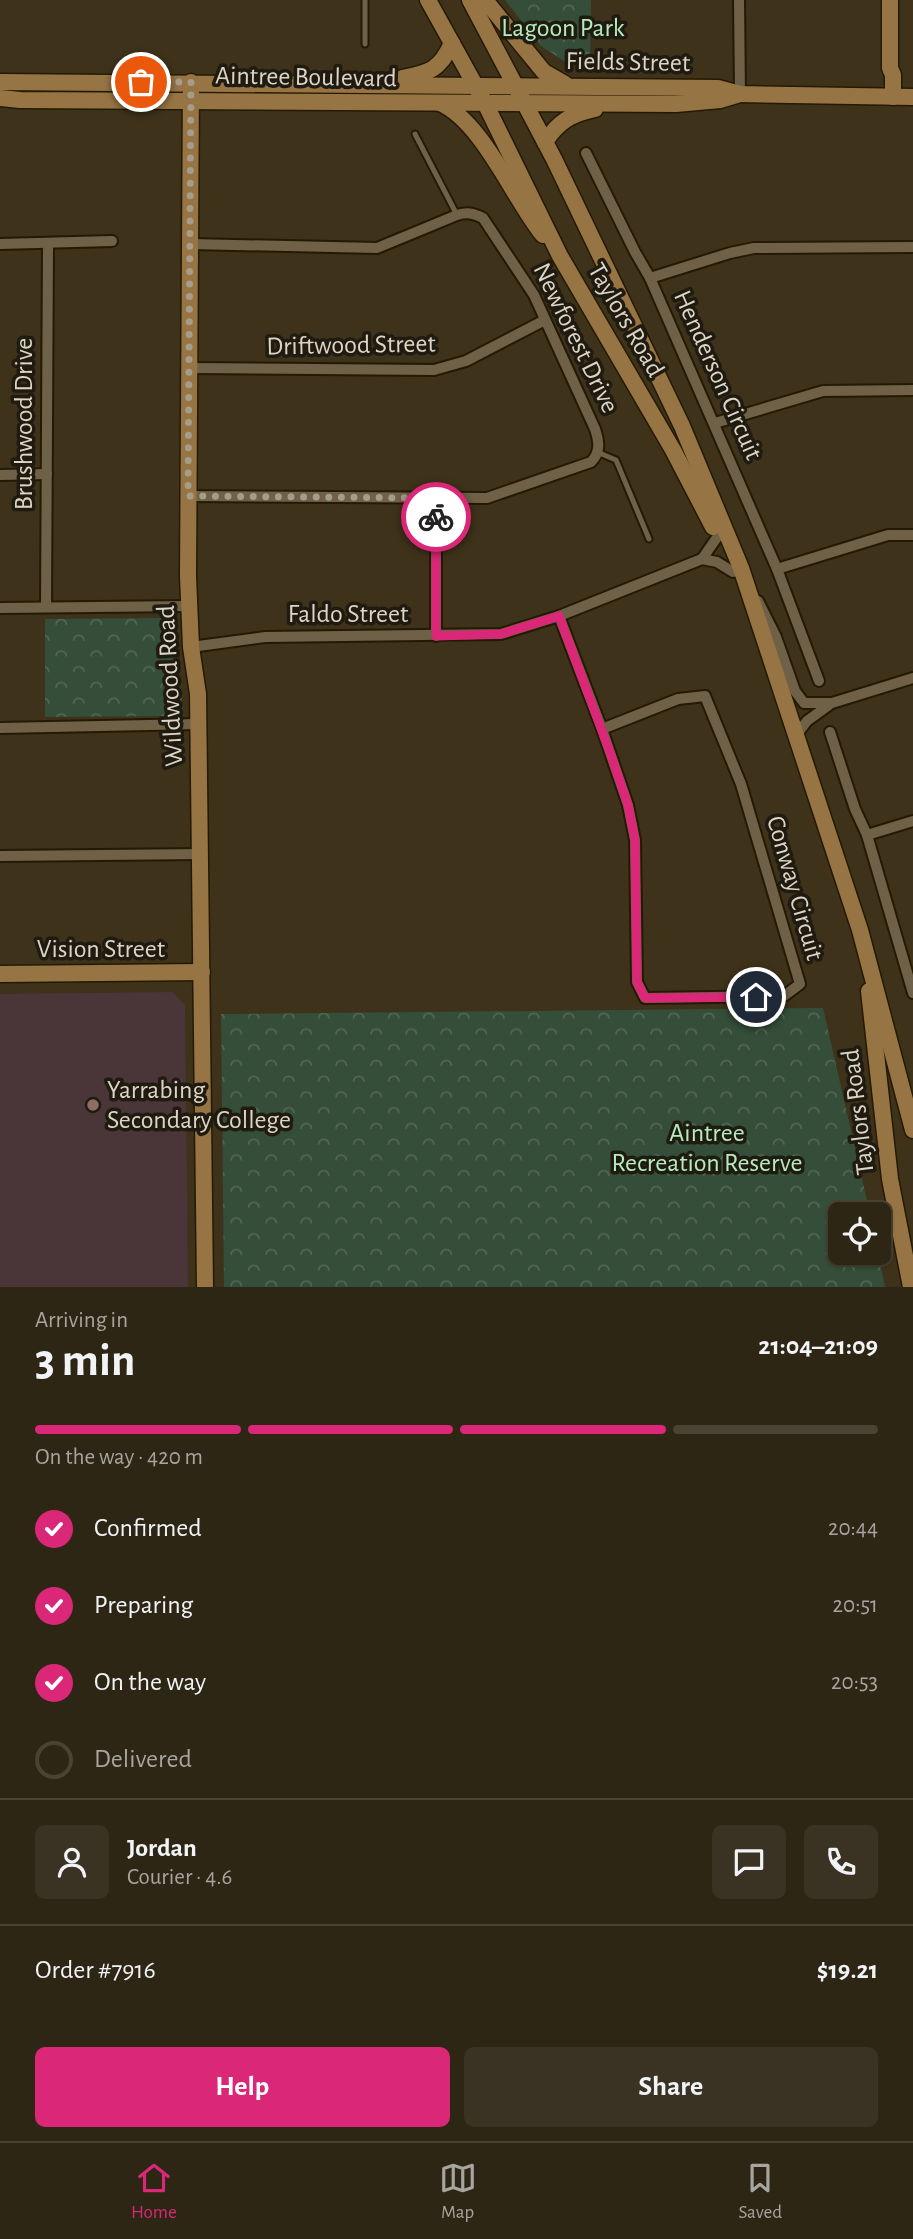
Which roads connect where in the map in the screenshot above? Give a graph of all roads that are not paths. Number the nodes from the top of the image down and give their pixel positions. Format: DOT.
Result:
graph roads {
  1 [pos="365,0"];
  2 [pos="428,0"];
  3 [pos="470,0"];
  4 [pos="485,0"];
  5 [pos="739,0"];
  6 [pos="890,0"];
  7 [pos="452,43"];
  8 [pos="365,44"];
  9 [pos="0,82"];
  10 [pos="191,82"];
  11 [pos="361,83"];
  12 [pos="476,85"];
  13 [pos="514,85"];
  14 [pos="567,85"];
  15 [pos="740,94"];
  16 [pos="893,97"];
  17 [pos="913,97"];
  18 [pos="0,98"];
  19 [pos="191,101"];
  20 [pos="440,103"];
  21 [pos="485,103"];
  22 [pos="524,103"];
  23 [pos="632,103"];
  24 [pos="415,134"];
  25 [pos="545,142"];
  26 [pos="586,153"];
  27 [pos="457,215"];
  28 [pos="112,241"];
  29 [pos="48,243"];
  30 [pos="0,244"];
  31 [pos="190,244"];
  32 [pos="913,247"];
  33 [pos="560,256"];
  34 [pos="650,278"];
  35 [pos="545,320"];
  36 [pos="189,368"];
  37 [pos="913,390"];
  38 [pos="715,423"];
  39 [pos="597,452"];
  40 [pos="47,474"];
  41 [pos="0,475"];
  42 [pos="188,496"];
  43 [pos="436,498"];
  44 [pos="913,535"];
  45 [pos="718,536"];
  46 [pos="649,539"];
  47 [pos="702,559"];
  48 [pos="777,569"];
  49 [pos="737,570"];
  50 [pos="189,606"];
  51 [pos="46,607"];
  52 [pos="0,608"];
  53 [pos="559,616"];
  54 [pos="436,636"];
  55 [pos="191,647"];
  56 [pos="913,678"];
  57 [pos="819,681"];
  58 [pos="832,703"];
  59 [pos="199,724"];
  60 [pos="0,728"];
  61 [pos="602,729"];
  62 [pos="830,732"];
  63 [pos="797,734"];
  64 [pos="913,821"];
  65 [pos="867,835"];
  66 [pos="202,854"];
  67 [pos="0,856"];
  68 [pos="860,930"];
  69 [pos="901,950"];
  70 [pos="913,950"];
  71 [pos="202,972"];
  72 [pos="0,974"];
  73 [pos="913,993"];
  74 [pos="913,1130"];
  75 [pos="205,1287"];
  76 [pos="911,1287"];
  1 -- 8 [label="lane"];
  2 -- 7 [label="street, Taylors Road"];
  3 -- 13 [label="street, Taylors Road"];
  4 -- 14 [label="street"];
  5 -- 15 [label="street"];
  6 -- 16 [label="street"];
  7 -- 11 [label="street"];
  7 -- 12 [label="street, Taylors Road"];
  9 -- 10 [label="street, Aintree Boulevard"];
  10 -- 11 [label="street, Aintree Boulevard"];
  10 -- 19 [label="street, Wildwood Road"];
  11 -- 12 [label="street, Aintree Boulevard"];
  12 -- 13 [label="street, Aintree Boulevard"];
  12 -- 21 [label="street, Taylors Road"];
  13 -- 14 [label="street, Fields Street"];
  13 -- 22 [label="street, Taylors Road"];
  14 -- 15 [label="street, Fields Street"];
  15 -- 16 [label="street, Fields Street"];
  15 -- 23 [label="street, Fields Street"];
  16 -- 17 [label="street, Fields Street"];
  18 -- 19 [label="street, Aintree Boulevard"];
  19 -- 20 [label="street, Aintree Boulevard"];
  19 -- 31 [label="street, Wildwood Road"];
  20 -- 21 [label="street, Aintree Boulevard"];
  20 -- 33 [label="street"];
  21 -- 22 [label="street, Fields Street"];
  21 -- 33 [label="street, Taylors Road"];
  22 -- 23 [label="street, Fields Street"];
  22 -- 25 [label="street, Taylors Road"];
  23 -- 25 [label="street"];
  24 -- 27 [label="lane"];
  25 -- 49 [label="street, Taylors Road"];
  26 -- 34 [label="street"];
  27 -- 31 [label="street"];
  27 -- 35 [label="street, Newforest Drive"];
  28 -- 29 [label="street"];
  29 -- 30 [label="street"];
  29 -- 40 [label="street, Brushwood Drive"];
  31 -- 36 [label="street, Wildwood Road"];
  32 -- 34 [label="street, Henderson Circuit"];
  33 -- 45 [label="street, Taylors Road"];
  34 -- 38 [label="street, Henderson Circuit"];
  35 -- 36 [label="street, Driftwood Street"];
  35 -- 39 [label="street, Newforest Drive"];
  36 -- 42 [label="street, Wildwood Road"];
  37 -- 38 [label="street"];
  38 -- 48 [label="street, Henderson Circuit"];
  39 -- 43 [label="street, Newforest Drive"];
  39 -- 46 [label="lane"];
  40 -- 41 [label="street"];
  40 -- 51 [label="street, Brushwood Drive"];
  42 -- 43 [label="street, Newforest Drive"];
  42 -- 50 [label="street, Wildwood Road"];
  43 -- 54 [label="street"];
  44 -- 48 [label="street"];
  45 -- 47 [label="street"];
  45 -- 49 [label="street, Taylors Road"];
  47 -- 49 [label="street"];
  47 -- 53 [label="street, Faldo Street"];
  48 -- 57 [label="street, Henderson Circuit"];
  49 -- 58 [label="street"];
  49 -- 63 [label="street, Taylors Road"];
  50 -- 51 [label="street"];
  50 -- 55 [label="street, Wildwood Road"];
  51 -- 52 [label="street"];
  53 -- 54 [label="street, Faldo Street"];
  53 -- 61 [label="street, Conway Circuit"];
  54 -- 55 [label="street, Faldo Street"];
  55 -- 59 [label="street, Wildwood Road"];
  56 -- 58 [label="street"];
  58 -- 63 [label="street"];
  59 -- 60 [label="street"];
  59 -- 66 [label="street, Wildwood Road"];
  61 -- 61 [label="street, Conway Circuit"];
  62 -- 65 [label="street"];
  63 -- 68 [label="street, Taylors Road"];
  64 -- 65 [label="street"];
  65 -- 69 [label="street"];
  66 -- 67 [label="street"];
  66 -- 71 [label="street, Wildwood Road"];
  68 -- 74 [label="street, Taylors Road"];
  68 -- 76 [label="street, Taylors Road"];
  69 -- 70 [label="street"];
  69 -- 73 [label="street"];
  71 -- 72 [label="street, Vision Street"];
  71 -- 75 [label="street, Wildwood Road"];
}
